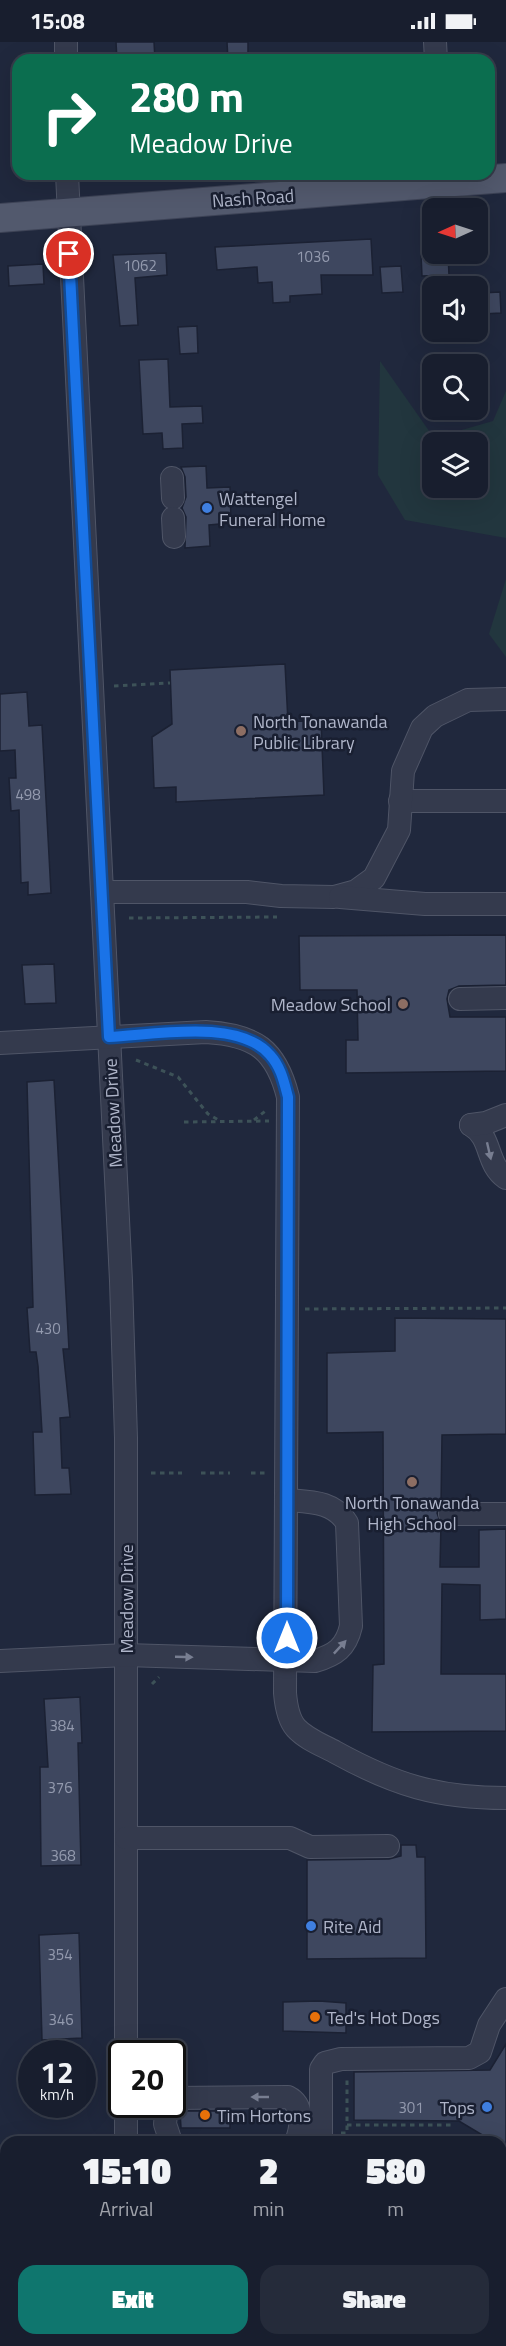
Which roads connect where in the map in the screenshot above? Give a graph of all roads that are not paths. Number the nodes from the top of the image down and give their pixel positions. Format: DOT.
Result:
graph roads {
  1 [pos="67,180"];
  2 [pos="434,180"];
  3 [pos="67,212"];
  4 [pos="0,218"];
  5 [pos="506,699"];
  6 [pos="400,801"];
  7 [pos="506,801"];
  8 [pos="102,892"];
  9 [pos="334,897"];
  10 [pos="506,904"];
  11 [pos="506,998"];
  12 [pos="460,999"];
  13 [pos="109,1037"];
  14 [pos="0,1043"];
  15 [pos="506,1115"];
  16 [pos="506,1178"];
  17 [pos="286,1500"];
  18 [pos="450,1514"];
  19 [pos="506,1514"];
  20 [pos="126,1655"];
  21 [pos="287,1660"];
  22 [pos="0,1661"];
  23 [pos="506,1798"];
  24 [pos="126,1838"];
  25 [pos="388,1846"];
  26 [pos="506,1999"];
  27 [pos="126,2040"];
  28 [pos="186,2098"];
  29 [pos="126,2118"];
  30 [pos="166,2118"];
  31 [pos="126,2136"];
  32 [pos="169,2136"];
  33 [pos="297,2136"];
  34 [pos="321,2136"];
  1 -- 3 [label="street, Meadow Drive"];
  2 -- 3 [label="main road, Nash Road"];
  3 -- 4 [label="main road, Nash Road"];
  3 -- 8 [label="street, Meadow Drive"];
  5 -- 6 [label="street"];
  6 -- 7 [label="street"];
  6 -- 9 [label="street"];
  8 -- 9 [label="street"];
  8 -- 13 [label="street, Meadow Drive"];
  9 -- 10 [label="street"];
  11 -- 12 [label="street"];
  13 -- 14 [label="street"];
  13 -- 17 [label="street"];
  13 -- 20 [label="street, Meadow Drive"];
  15 -- 16 [label="street, one-way"];
  17 -- 21 [label="street"];
  21 -- 17 [label="street, one-way"];
  18 -- 19 [label="street"];
  20 -- 21 [label="street, one-way"];
  20 -- 22 [label="street"];
  20 -- 24 [label="street, Meadow Drive"];
  21 -- 23 [label="street"];
  24 -- 25 [label="street"];
  24 -- 27 [label="street, Meadow Drive"];
  26 -- 34 [label="street"];
  33 -- 28 [label="street, one-way"];
  29 -- 31 [label="street"];
  30 -- 32 [label="street"];
}
